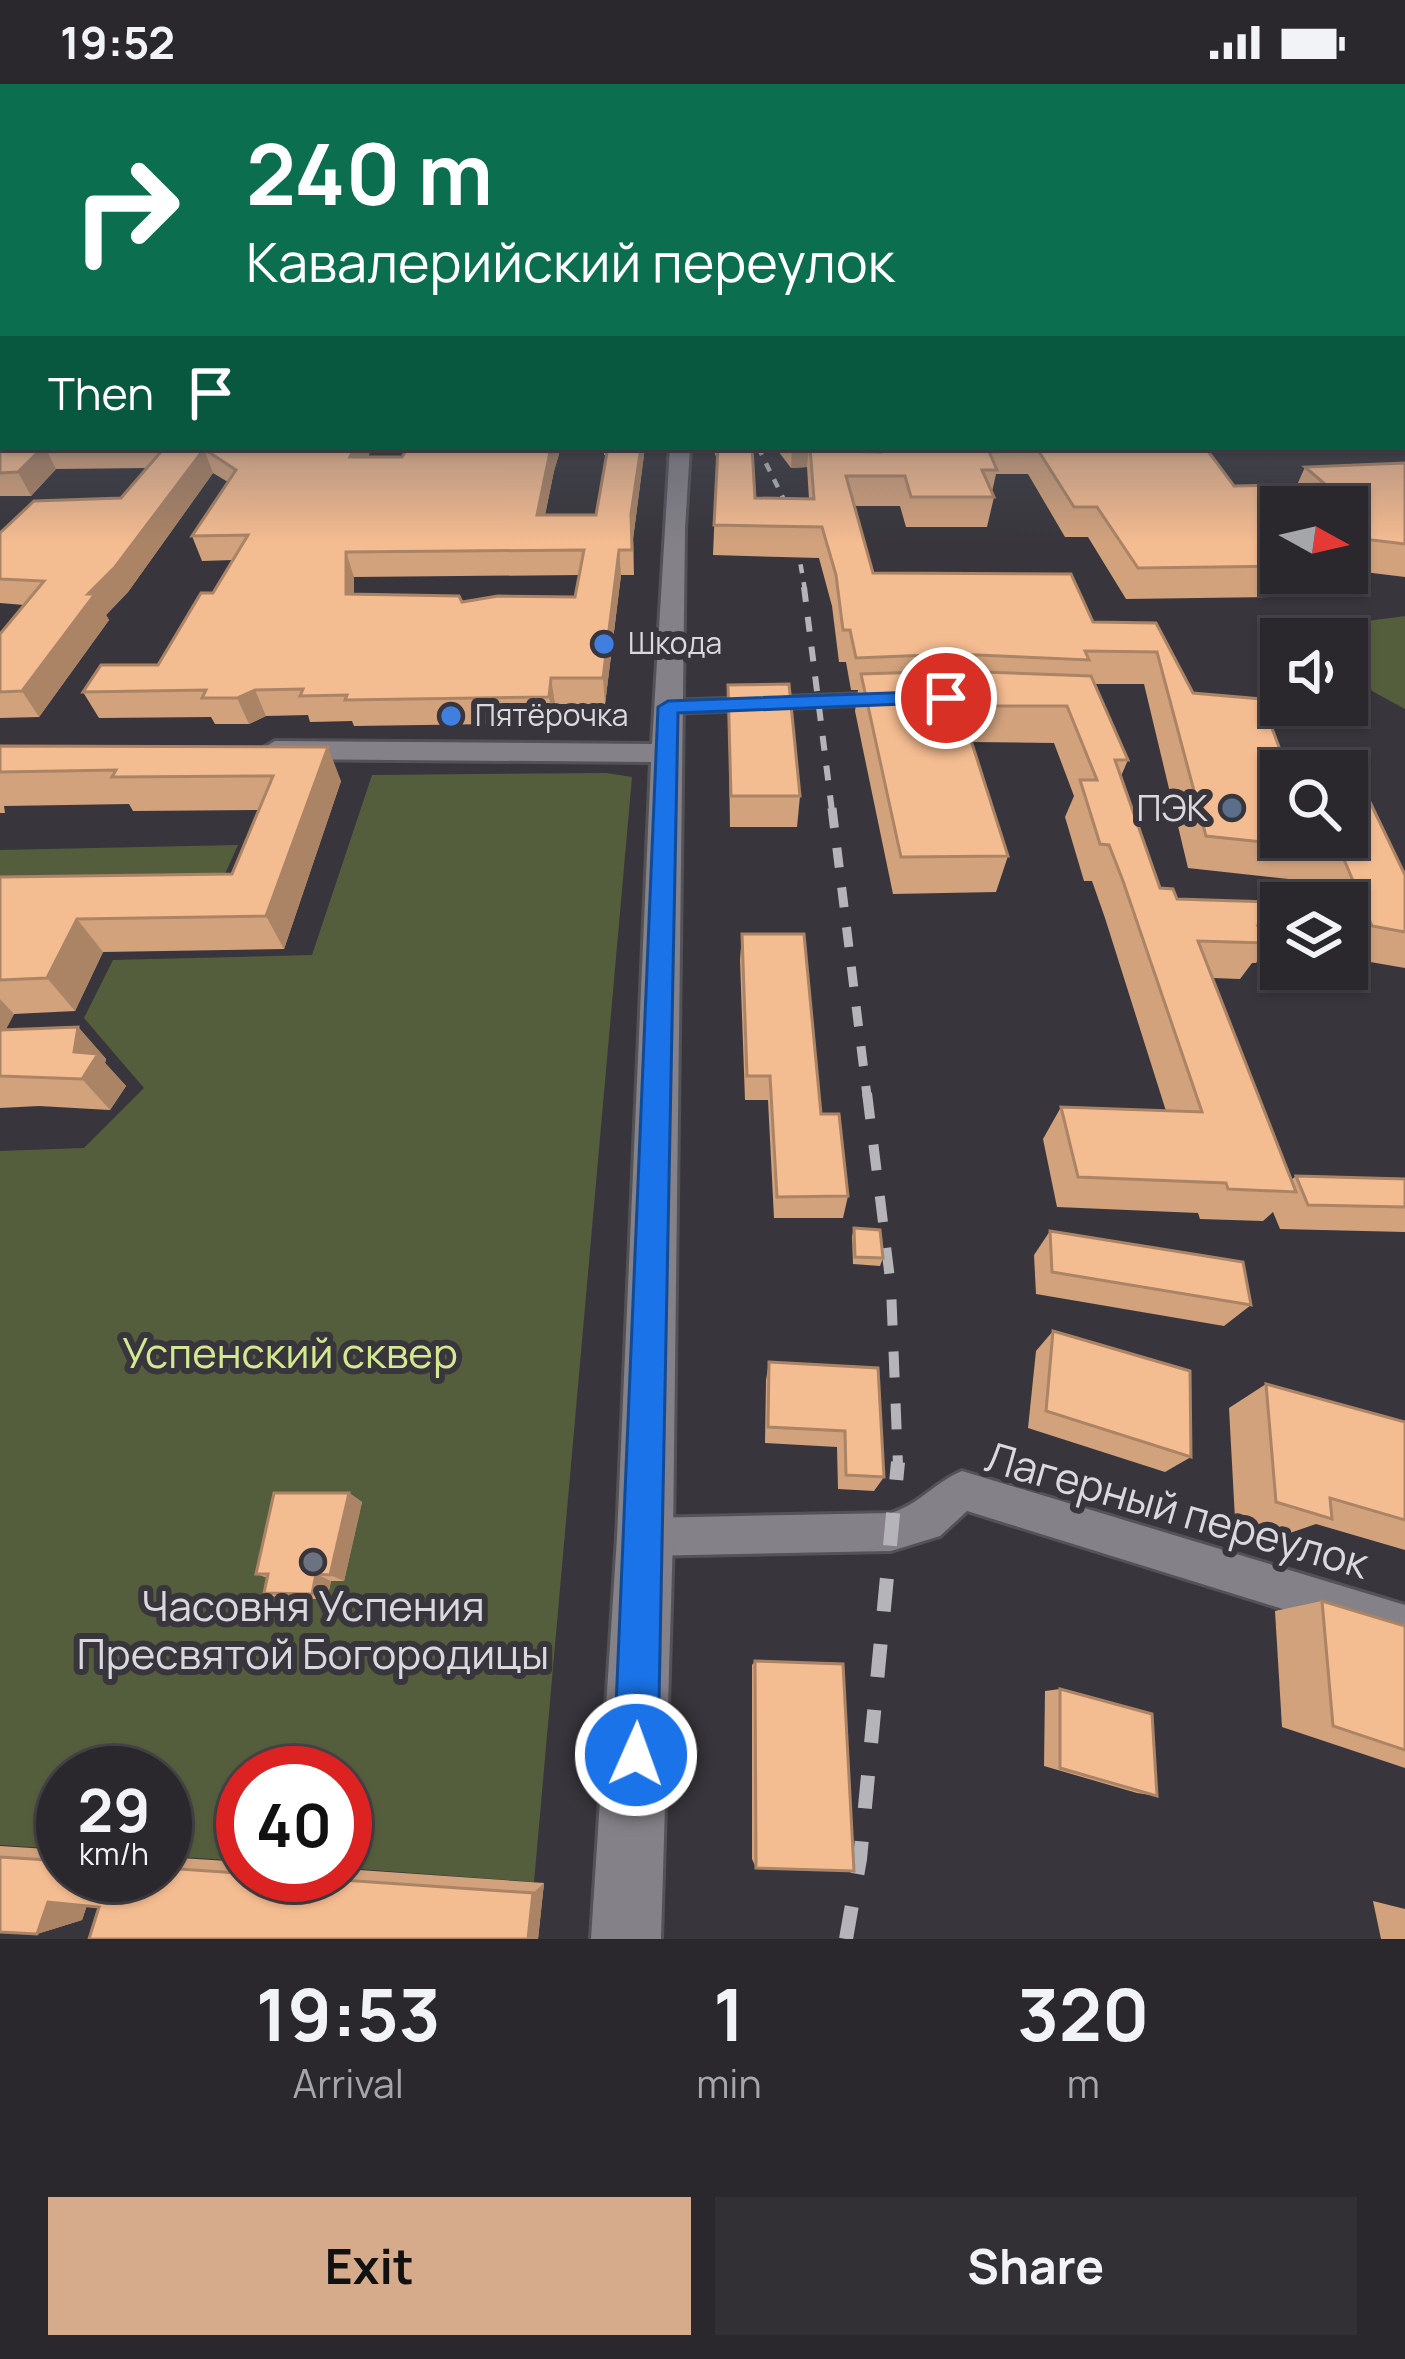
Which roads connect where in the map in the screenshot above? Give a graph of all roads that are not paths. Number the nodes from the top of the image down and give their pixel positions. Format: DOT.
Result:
graph roads {
  1 [pos="680,450"];
  2 [pos="922,698"];
  3 [pos="668,707"];
  4 [pos="247,750"];
  5 [pos="667,753"];
  6 [pos="645,1537"];
  7 [pos="1405,1626"];
  8 [pos="626,1939"];
  1 -- 3 [label="street"];
  2 -- 3 [label="street"];
  3 -- 5 [label="street"];
  4 -- 5 [label="street"];
  5 -- 6 [label="street"];
  6 -- 7 [label="street, Лагерный переулок"];
  6 -- 8 [label="street"];
}
